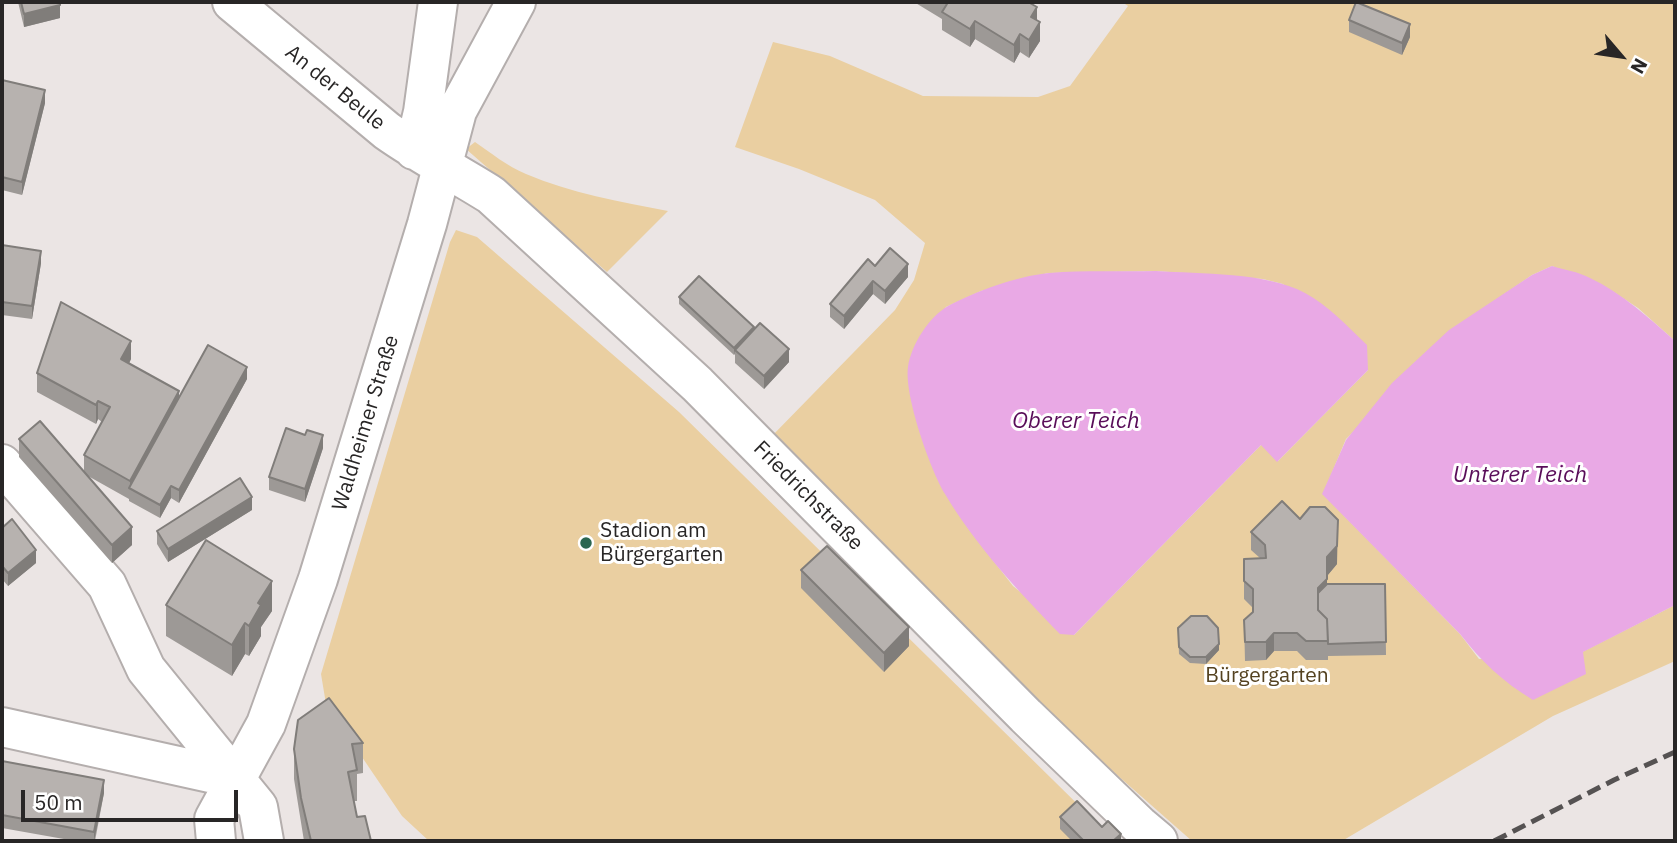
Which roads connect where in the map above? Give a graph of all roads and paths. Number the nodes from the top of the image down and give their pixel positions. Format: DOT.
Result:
graph roads {
  1 [pos="232,2"];
  2 [pos="438,2"];
  3 [pos="516,2"];
  4 [pos="429,159"];
  5 [pos="2,464"];
  6 [pos="2,727"];
  7 [pos="237,779"];
  8 [pos="216,841"];
  9 [pos="264,841"];
  10 [pos="1158,841"];
  1 -- 4 [label="street, An der Beule"];
  2 -- 4 [label="street, Waldheimer Straße"];
  3 -- 4 [label="street, Waldheimer Straße"];
  4 -- 7 [label="street, Waldheimer Straße"];
  4 -- 10 [label="street, Friedrichstraße"];
  5 -- 7 [label="street"];
  6 -- 7 [label="street"];
  7 -- 8 [label="street, Waldheimer Straße"];
  7 -- 9 [label="street"];
}
